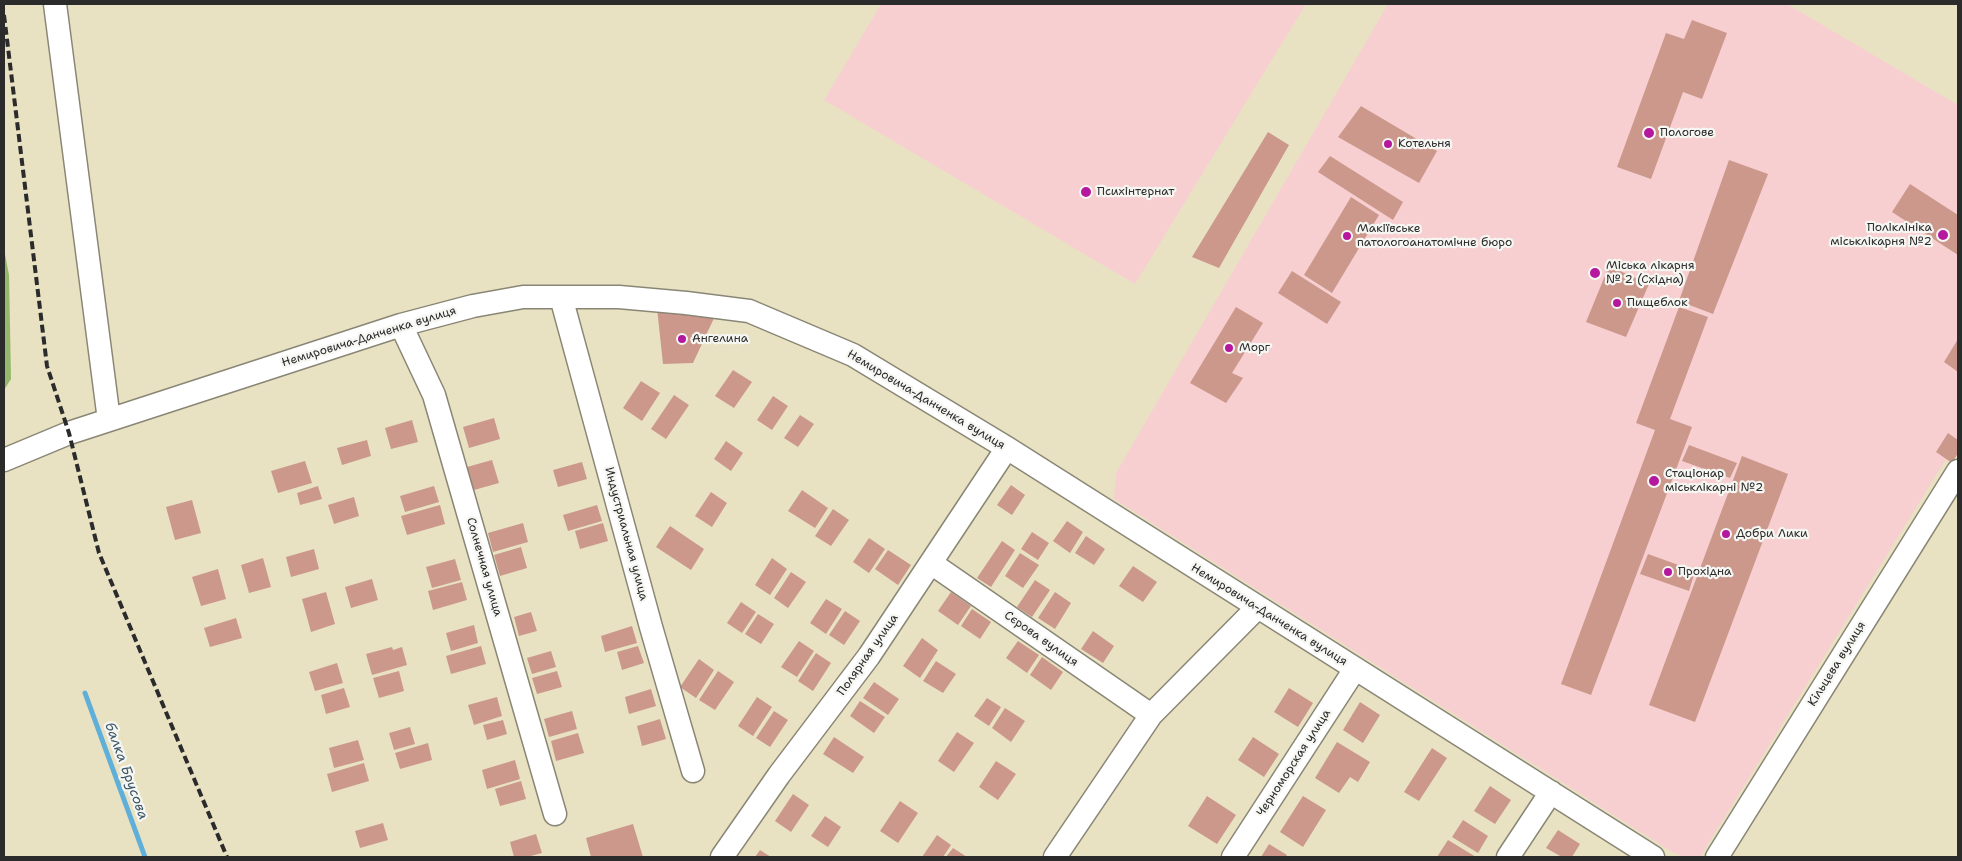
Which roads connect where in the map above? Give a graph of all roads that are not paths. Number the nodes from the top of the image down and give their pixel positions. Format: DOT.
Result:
graph roads {
  1 [pos="55,4"];
  2 [pos="561,297"];
  3 [pos="401,325"];
  4 [pos="108,420"];
  5 [pos="1006,448"];
  6 [pos="4,460"];
  7 [pos="1958,471"];
  8 [pos="931,563"];
  9 [pos="1257,608"];
  10 [pos="1355,669"];
  11 [pos="1151,716"];
  12 [pos="693,771"];
  13 [pos="1551,792"];
  14 [pos="555,814"];
  15 [pos="722,857"];
  16 [pos="1055,857"];
  17 [pos="1233,857"];
  18 [pos="1508,857"];
  19 [pos="1652,857"];
  20 [pos="1717,857"];
  1 -- 4 [label="street"];
  2 -- 3 [label="street, Немировича-Данченка вулиця"];
  2 -- 5 [label="street, Немировича-Данченка вулиця"];
  2 -- 12 [label="street, Индустриальная улица"];
  3 -- 4 [label="street, Немировича-Данченка вулиця"];
  3 -- 14 [label="street, Солнечная улица"];
  4 -- 6 [label="street, Немировича-Данченка вулиця"];
  5 -- 8 [label="street, Полярная улица"];
  5 -- 9 [label="street, Немировича-Данченка вулиця"];
  7 -- 20 [label="street, Кільцева вулиця"];
  8 -- 11 [label="street, Сєрова вулиця"];
  8 -- 15 [label="street, Полярная улица"];
  9 -- 10 [label="street, Немировича-Данченка вулиця"];
  9 -- 11 [label="street"];
  10 -- 13 [label="street, Немировича-Данченка вулиця"];
  10 -- 17 [label="street, Черноморская улица"];
  11 -- 16 [label="street"];
  13 -- 18 [label="street"];
  13 -- 19 [label="street, Немировича-Данченка вулиця"];
}
